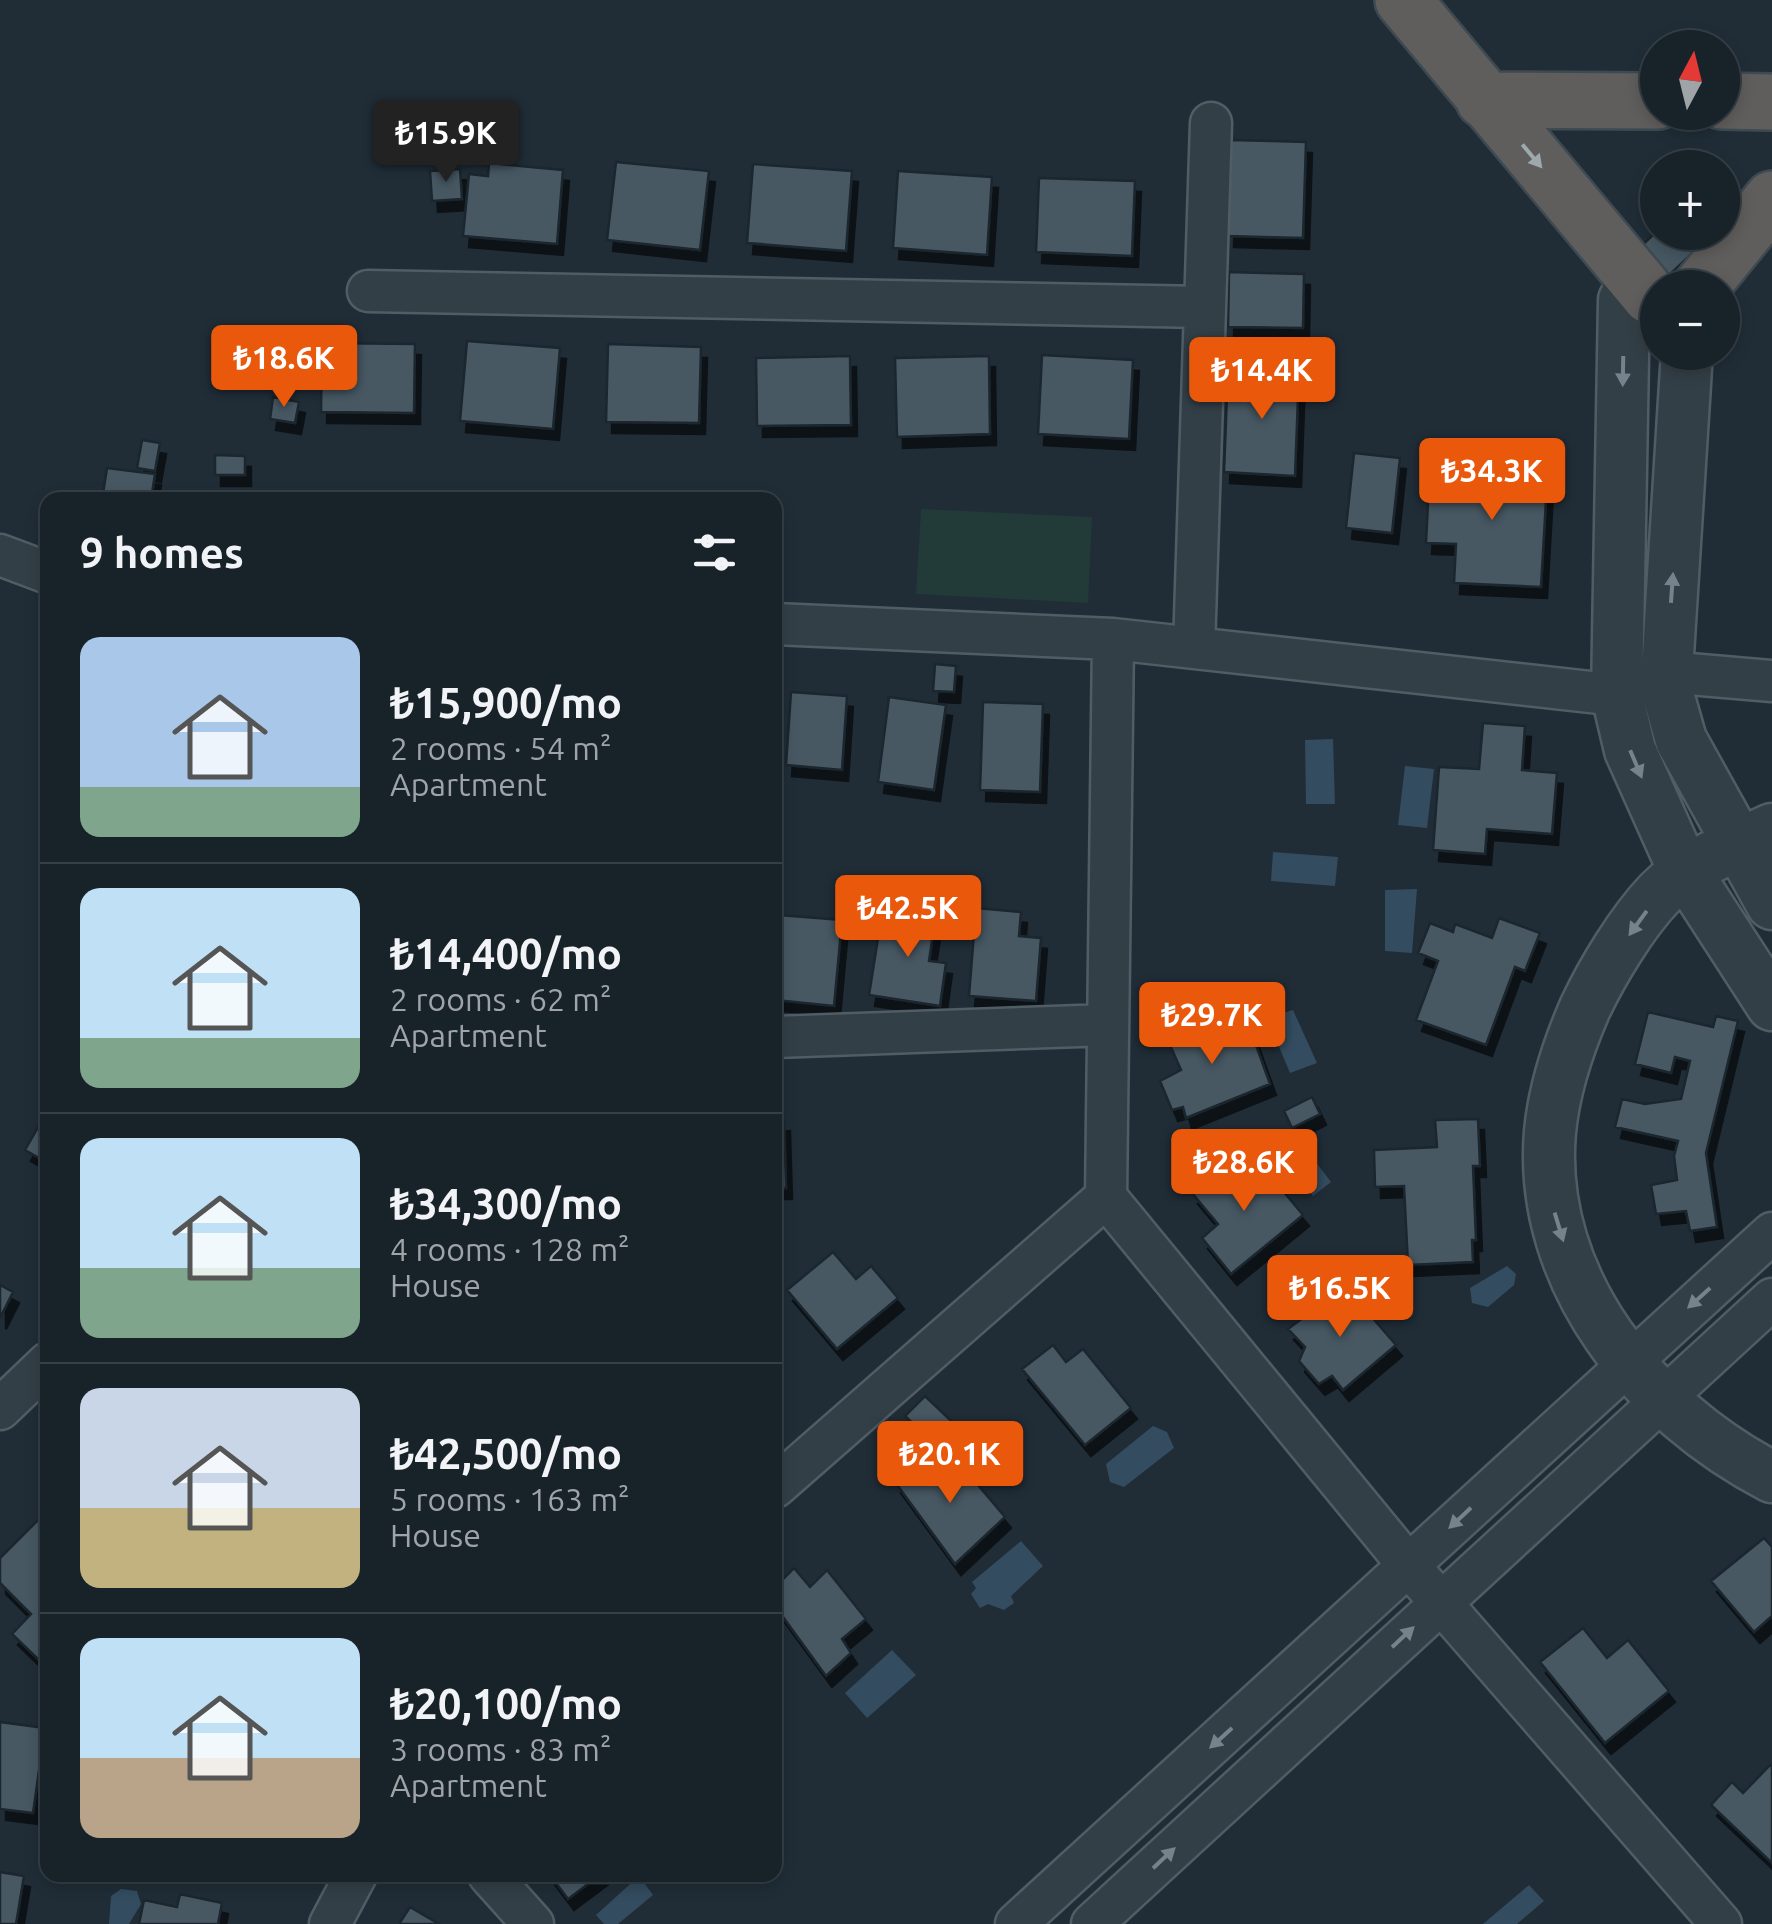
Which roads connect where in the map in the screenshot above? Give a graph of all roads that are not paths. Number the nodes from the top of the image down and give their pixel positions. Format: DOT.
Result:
graph roads {
  1 [pos="1403,0"];
  2 [pos="1484,100"];
  3 [pos="1640,101"];
  4 [pos="1740,102"];
  5 [pos="1772,102"];
  6 [pos="1211,123"];
  7 [pos="1772,199"];
  8 [pos="1647,270"];
  9 [pos="1694,270"];
  10 [pos="368,291"];
  11 [pos="1640,298"];
  12 [pos="1205,306"];
  13 [pos="1687,370"];
  14 [pos="0,555"];
  15 [pos="40,570"];
  16 [pos="782,624"];
  17 [pos="1112,640"];
  18 [pos="1194,648"];
  19 [pos="1666,672"];
  20 [pos="1772,681"];
  21 [pos="1618,695"];
  22 [pos="1754,837"];
  23 [pos="1686,873"];
  24 [pos="1772,904"];
  25 [pos="1772,1005"];
  26 [pos="1108,1024"];
  27 [pos="782,1037"];
  28 [pos="1106,1197"];
  29 [pos="1772,1233"];
  30 [pos="1772,1299"];
  31 [pos="1627,1363"];
  32 [pos="1664,1401"];
  33 [pos="1772,1477"];
  34 [pos="782,1480"];
  35 [pos="1409,1566"];
  36 [pos="1441,1602"];
  37 [pos="352,1882"];
  38 [pos="495,1882"];
  39 [pos="330,1924"];
  40 [pos="533,1924"];
  41 [pos="1016,1924"];
  42 [pos="1092,1924"];
  43 [pos="1722,1924"];
  1 -- 2 [label="highway"];
  2 -- 3 [label="highway"];
  2 -- 8 [label="highway, one-way"];
  4 -- 5 [label="highway"];
  6 -- 12 [label="street"];
  7 -- 9 [label="highway"];
  10 -- 12 [label="street"];
  11 -- 21 [label="street, one-way"];
  12 -- 18 [label="street"];
  19 -- 13 [label="street, one-way"];
  14 -- 15 [label="street"];
  16 -- 17 [label="street"];
  17 -- 18 [label="street"];
  17 -- 26 [label="street"];
  18 -- 21 [label="street"];
  19 -- 20 [label="street"];
  19 -- 22 [label="street"];
  21 -- 23 [label="street, one-way"];
  22 -- 23 [label="street"];
  22 -- 24 [label="street"];
  23 -- 25 [label="street"];
  23 -- 31 [label="street, one-way"];
  26 -- 27 [label="street"];
  26 -- 28 [label="street"];
  28 -- 34 [label="street"];
  28 -- 35 [label="street"];
  29 -- 31 [label="street, one-way"];
  30 -- 32 [label="street"];
  31 -- 32 [label="street"];
  31 -- 35 [label="street, one-way"];
  32 -- 33 [label="street"];
  32 -- 36 [label="street"];
  35 -- 36 [label="street"];
  35 -- 41 [label="street, one-way"];
  42 -- 36 [label="street, one-way"];
  36 -- 43 [label="street"];
  37 -- 39 [label="street"];
  38 -- 40 [label="street"];
}
